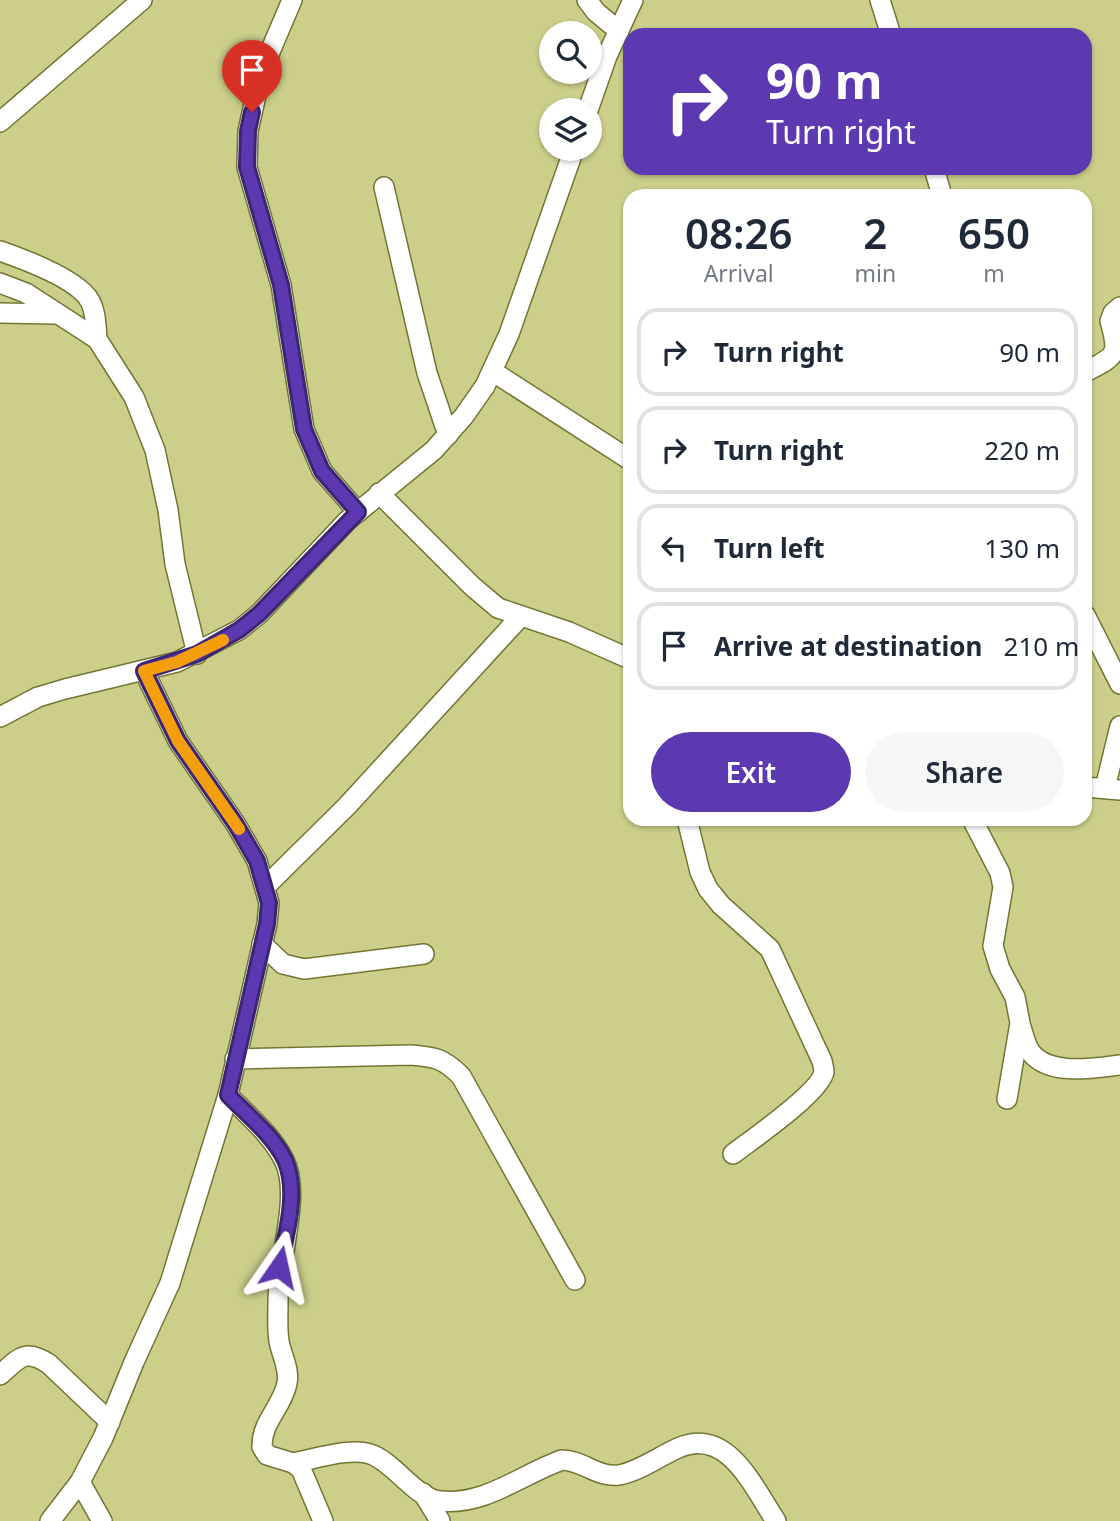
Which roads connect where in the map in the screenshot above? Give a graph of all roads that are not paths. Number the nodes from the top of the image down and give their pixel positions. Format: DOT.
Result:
graph roads {
  1 [pos="142,0"];
  2 [pos="292,0"];
  3 [pos="587,0"];
  4 [pos="634,0"];
  5 [pos="880,0"];
  6 [pos="889,28"];
  7 [pos="618,31"];
  8 [pos="592,98"];
  9 [pos="0,122"];
  10 [pos="570,161"];
  11 [pos="384,187"];
  12 [pos="0,251"];
  13 [pos="0,283"];
  14 [pos="1120,307"];
  15 [pos="0,313"];
  16 [pos="58,314"];
  17 [pos="97,339"];
  18 [pos="1092,368"];
  19 [pos="492,371"];
  20 [pos="448,435"];
  21 [pos="623,455"];
  22 [pos="379,493"];
  23 [pos="358,512"];
  24 [pos="521,616"];
  25 [pos="1092,628"];
  26 [pos="197,654"];
  27 [pos="623,656"];
  28 [pos="144,671"];
  29 [pos="1120,684"];
  30 [pos="0,717"];
  31 [pos="1120,726"];
  32 [pos="1092,788"];
  33 [pos="1112,789"];
  34 [pos="689,826"];
  35 [pos="975,826"];
  36 [pos="266,886"];
  37 [pos="262,944"];
  38 [pos="424,954"];
  39 [pos="1020,1023"];
  40 [pos="235,1059"];
  41 [pos="1120,1066"];
  42 [pos="228,1095"];
  43 [pos="1007,1099"];
  44 [pos="733,1154"];
  45 [pos="575,1280"];
  46 [pos="0,1375"];
  47 [pos="110,1422"];
  48 [pos="293,1463"];
  49 [pos="80,1482"];
  50 [pos="422,1493"];
  51 [pos="50,1521"];
  52 [pos="103,1521"];
  53 [pos="323,1521"];
  54 [pos="440,1521"];
  55 [pos="776,1521"];
  1 -- 9 [label="street"];
  2 -- 23 [label="street"];
  3 -- 7 [label="street"];
  4 -- 7 [label="street"];
  5 -- 6 [label="street"];
  7 -- 8 [label="street"];
  10 -- 19 [label="street"];
  11 -- 20 [label="street"];
  12 -- 17 [label="street"];
  13 -- 16 [label="street"];
  14 -- 18 [label="street"];
  15 -- 16 [label="street"];
  16 -- 17 [label="street"];
  17 -- 26 [label="street"];
  19 -- 20 [label="street"];
  19 -- 21 [label="street"];
  20 -- 22 [label="street"];
  22 -- 23 [label="street"];
  22 -- 24 [label="street"];
  23 -- 26 [label="street"];
  24 -- 27 [label="street"];
  24 -- 36 [label="street"];
  25 -- 29 [label="street"];
  26 -- 28 [label="street"];
  28 -- 30 [label="street"];
  28 -- 36 [label="street"];
  31 -- 33 [label="street"];
  32 -- 33 [label="street"];
  34 -- 44 [label="street"];
  35 -- 39 [label="street"];
  36 -- 37 [label="street"];
  37 -- 38 [label="street"];
  37 -- 40 [label="street"];
  39 -- 41 [label="street"];
  39 -- 43 [label="street"];
  40 -- 42 [label="street"];
  40 -- 45 [label="street"];
  42 -- 47 [label="street"];
  42 -- 48 [label="street"];
  46 -- 47 [label="street"];
  47 -- 49 [label="street"];
  48 -- 50 [label="street"];
  48 -- 53 [label="street"];
  49 -- 51 [label="street"];
  49 -- 52 [label="street"];
  50 -- 54 [label="street"];
  50 -- 55 [label="street"];
}
